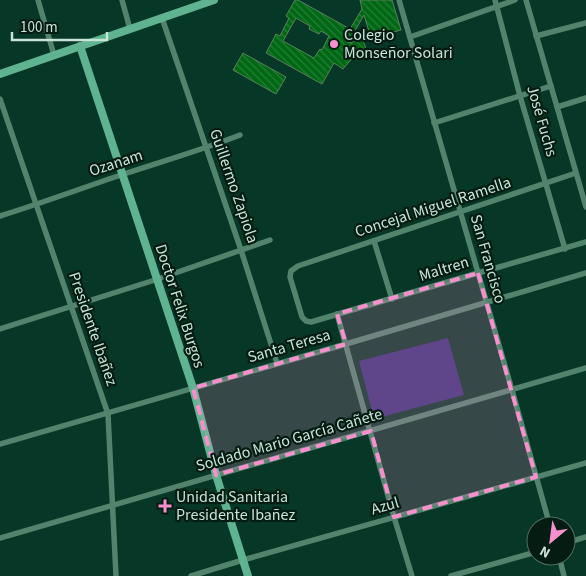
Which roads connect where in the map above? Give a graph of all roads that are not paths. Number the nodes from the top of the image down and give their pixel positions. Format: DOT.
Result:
graph roads {
  1 [pos="38,0"];
  2 [pos="122,0"];
  3 [pos="214,0"];
  4 [pos="399,0"];
  5 [pos="515,0"];
  6 [pos="526,0"];
  7 [pos="496,3"];
  8 [pos="162,18"];
  9 [pos="586,23"];
  10 [pos="130,29"];
  11 [pos="536,36"];
  12 [pos="410,37"];
  13 [pos="80,46"];
  14 [pos="54,55"];
  15 [pos="0,74"];
  16 [pos="550,86"];
  17 [pos="520,96"];
  18 [pos="586,98"];
  19 [pos="0,99"];
  20 [pos="557,107"];
  21 [pos="434,123"];
  22 [pos="240,135"];
  23 [pos="206,148"];
  24 [pos="576,173"];
  25 [pos="122,175"];
  26 [pos="546,184"];
  27 [pos="585,196"];
  28 [pos="36,205"];
  29 [pos="586,207"];
  30 [pos="460,212"];
  31 [pos="0,216"];
  32 [pos="270,240"];
  33 [pos="374,241"];
  34 [pos="586,242"];
  35 [pos="565,249"];
  36 [pos="241,250"];
  37 [pos="478,273"];
  38 [pos="586,273"];
  39 [pos="158,279"];
  40 [pos="392,299"];
  41 [pos="486,302"];
  42 [pos="71,307"];
  43 [pos="337,314"];
  44 [pos="311,322"];
  45 [pos="0,329"];
  46 [pos="346,344"];
  47 [pos="277,363"];
  48 [pos="586,368"];
  49 [pos="193,388"];
  50 [pos="512,390"];
  51 [pos="108,414"];
  52 [pos="371,431"];
  53 [pos="0,444"];
  54 [pos="586,463"];
  55 [pos="216,475"];
  56 [pos="536,477"];
  57 [pos="112,506"];
  58 [pos="547,516"];
  59 [pos="394,518"];
  60 [pos="0,538"];
  61 [pos="526,555"];
  62 [pos="243,560"];
  63 [pos="116,576"];
  64 [pos="191,576"];
  65 [pos="248,576"];
  66 [pos="412,576"];
  67 [pos="451,576"];
  1 -- 14 [label="street"];
  2 -- 10 [label="street"];
  3 -- 8 [label="street"];
  4 -- 12 [label="street, San Francisco"];
  5 -- 7 [label="street"];
  6 -- 11 [label="street"];
  7 -- 12 [label="street"];
  7 -- 17 [label="street, José Fuchs"];
  8 -- 10 [label="street"];
  8 -- 23 [label="street, Guillermo Zapiola"];
  9 -- 11 [label="street"];
  10 -- 13 [label="street"];
  11 -- 16 [label="street"];
  12 -- 21 [label="street, San Francisco"];
  13 -- 14 [label="street"];
  13 -- 25 [label="street, Doctor Felix Burgos"];
  14 -- 15 [label="street"];
  16 -- 17 [label="street"];
  16 -- 20 [label="street"];
  17 -- 21 [label="street"];
  17 -- 26 [label="street, José Fuchs"];
  18 -- 20 [label="street"];
  19 -- 28 [label="street, Presidente Ibañez"];
  20 -- 24 [label="street"];
  21 -- 30 [label="street, San Francisco"];
  22 -- 23 [label="street, Ozanam"];
  23 -- 25 [label="street, Ozanam"];
  23 -- 36 [label="street, Guillermo Zapiola"];
  24 -- 26 [label="street, Concejal Miguel Ramella"];
  24 -- 27 [label="street"];
  25 -- 28 [label="street, Ozanam"];
  25 -- 39 [label="street, Doctor Felix Burgos"];
  26 -- 30 [label="street, Concejal Miguel Ramella"];
  26 -- 35 [label="street, José Fuchs"];
  27 -- 29 [label="street"];
  28 -- 31 [label="street, Ozanam"];
  28 -- 42 [label="street, Presidente Ibañez"];
  30 -- 33 [label="street, Concejal Miguel Ramella"];
  30 -- 37 [label="street, San Francisco"];
  32 -- 36 [label="street"];
  33 -- 40 [label="street"];
  33 -- 44 [label="street, Concejal Miguel Ramella"];
  34 -- 35 [label="street, Maltren"];
  35 -- 37 [label="street, Maltren"];
  36 -- 39 [label="street"];
  36 -- 47 [label="street, Guillermo Zapiola"];
  37 -- 40 [label="street, Maltren"];
  37 -- 41 [label="street, San Francisco"];
  38 -- 41 [label="street, Santa Teresa"];
  39 -- 42 [label="street"];
  39 -- 49 [label="street, Doctor Felix Burgos"];
  40 -- 43 [label="street, Maltren"];
  41 -- 46 [label="street, Santa Teresa"];
  41 -- 50 [label="street, San Francisco"];
  42 -- 45 [label="street"];
  42 -- 51 [label="street, Presidente Ibañez"];
  43 -- 44 [label="street, Maltren"];
  43 -- 46 [label="street"];
  46 -- 47 [label="street, Santa Teresa"];
  46 -- 52 [label="street"];
  47 -- 49 [label="street, Santa Teresa"];
  48 -- 50 [label="street, Soldado Mario García Cañete"];
  49 -- 51 [label="street, Santa Teresa"];
  49 -- 55 [label="street, Doctor Felix Burgos"];
  50 -- 52 [label="street, Soldado Mario García Cañete"];
  50 -- 56 [label="street, San Francisco"];
  51 -- 53 [label="street, Santa Teresa"];
  51 -- 57 [label="street, Presidente Ibañez"];
  52 -- 55 [label="street, Soldado Mario García Cañete"];
  52 -- 59 [label="street"];
  54 -- 56 [label="street, Azul"];
  55 -- 57 [label="street, Soldado Mario García Cañete"];
  55 -- 62 [label="street, Doctor Felix Burgos"];
  56 -- 58 [label="street, San Francisco"];
  56 -- 59 [label="street, Azul"];
  57 -- 60 [label="street, Soldado Mario García Cañete"];
  57 -- 63 [label="street, Presidente Ibañez"];
  59 -- 62 [label="street, Azul"];
  59 -- 66 [label="street"];
  61 -- 67 [label="street"];
  62 -- 64 [label="street, Azul"];
  62 -- 65 [label="street, Doctor Felix Burgos"];
}
